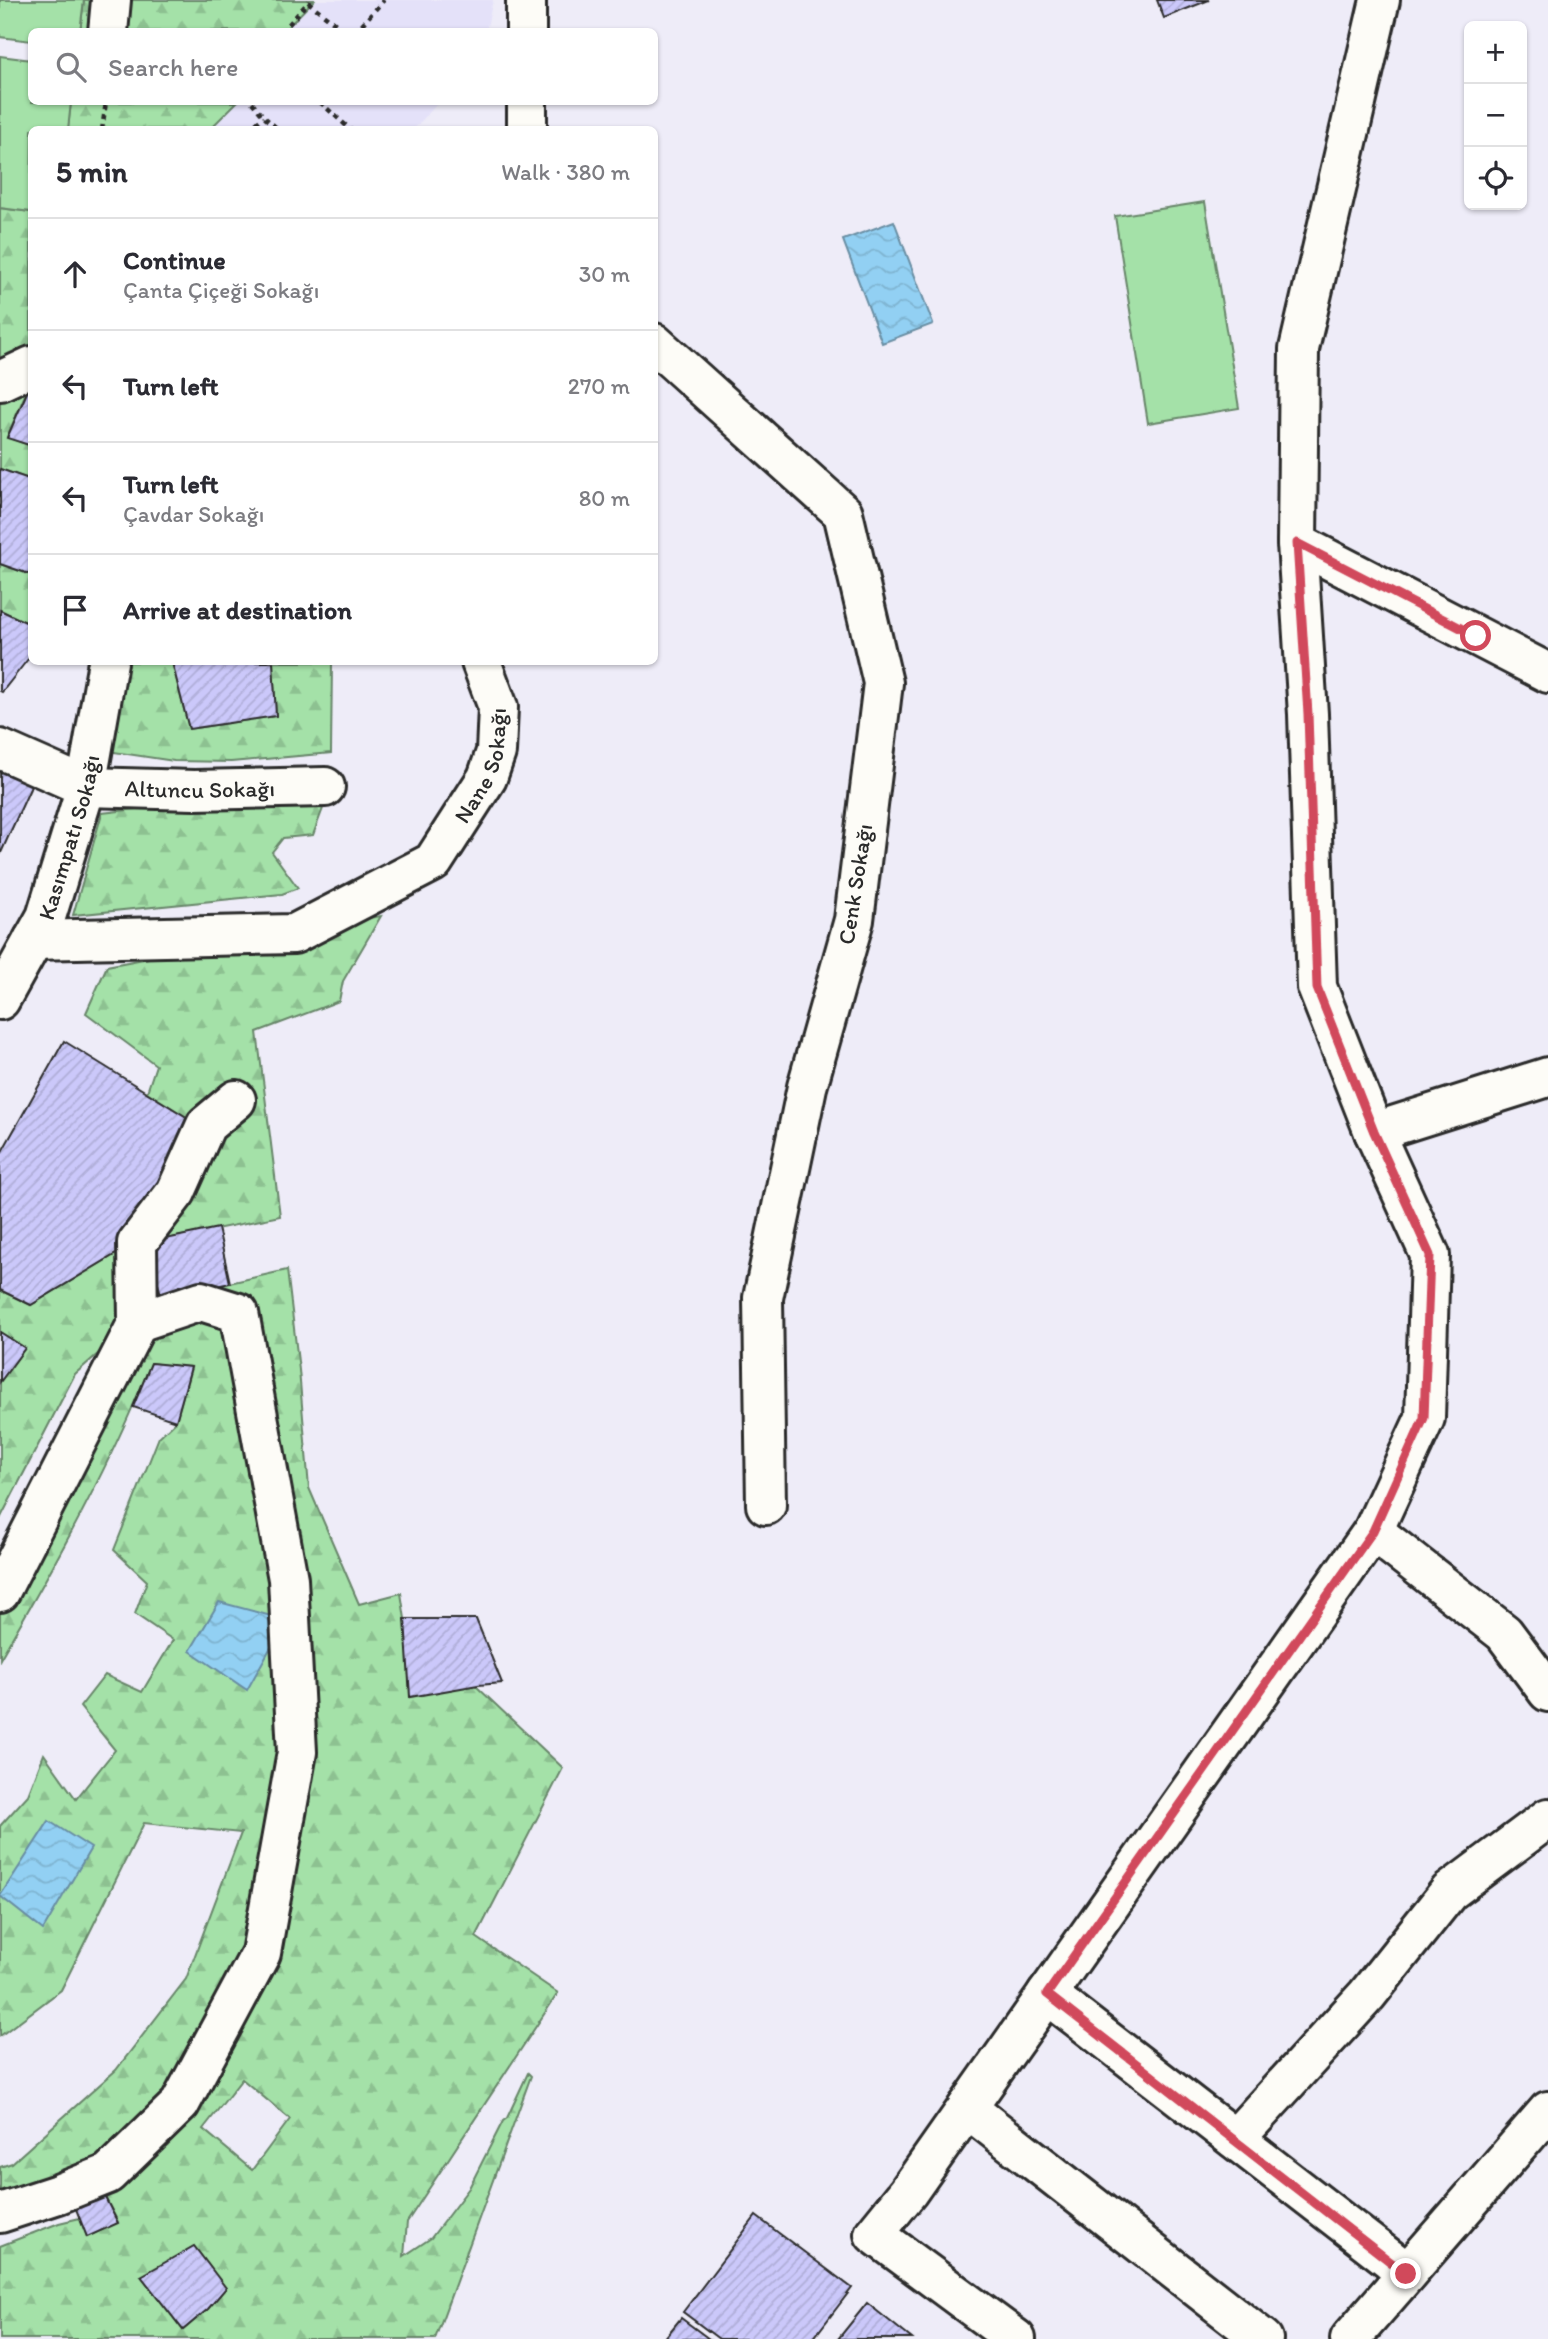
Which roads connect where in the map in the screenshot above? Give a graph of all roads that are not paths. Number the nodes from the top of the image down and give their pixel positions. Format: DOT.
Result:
graph roads {
  1 [pos="111,0"];
  2 [pos="526,0"];
  3 [pos="1380,0"];
  4 [pos="108,28"];
  5 [pos="526,28"];
  6 [pos="527,105"];
  7 [pos="527,126"];
  8 [pos="658,347"];
  9 [pos="28,368"];
  10 [pos="0,381"];
  11 [pos="1297,543"];
  12 [pos="107,665"];
  13 [pos="482,665"];
  14 [pos="1548,673"];
  15 [pos="0,749"];
  16 [pos="86,786"];
  17 [pos="325,787"];
  18 [pos="33,940"];
  19 [pos="0,1000"];
  20 [pos="1548,1077"];
  21 [pos="236,1100"];
  22 [pos="1374,1132"];
  23 [pos="138,1322"];
  24 [pos="765,1505"];
  25 [pos="1373,1531"];
  26 [pos="0,1592"];
  27 [pos="1548,1692"];
  28 [pos="1548,1818"];
  29 [pos="1047,1994"];
  30 [pos="967,2108"];
  31 [pos="1548,2110"];
  32 [pos="1235,2139"];
  33 [pos="0,2213"];
  34 [pos="1406,2274"];
  35 [pos="1016,2339"];
  36 [pos="1263,2339"];
  37 [pos="1350,2339"];
  1 -- 4 [label="street"];
  2 -- 5 [label="street"];
  3 -- 11 [label="street"];
  6 -- 7 [label="street"];
  8 -- 24 [label="street, Cenk Sokağı"];
  9 -- 10 [label="street"];
  11 -- 14 [label="street"];
  11 -- 22 [label="street"];
  12 -- 16 [label="street, Kasımpatı Sokağı"];
  13 -- 18 [label="street, Nane Sokağı"];
  15 -- 16 [label="street, Altuncu Sokağı"];
  16 -- 17 [label="street, Altuncu Sokağı"];
  16 -- 18 [label="street, Kasımpatı Sokağı"];
  18 -- 19 [label="street, Kasımpatı Sokağı"];
  20 -- 22 [label="street"];
  21 -- 23 [label="street"];
  22 -- 25 [label="street"];
  23 -- 26 [label="street"];
  23 -- 33 [label="street"];
  25 -- 27 [label="street"];
  25 -- 29 [label="street"];
  28 -- 32 [label="street"];
  29 -- 30 [label="street"];
  29 -- 32 [label="street"];
  30 -- 35 [label="street"];
  30 -- 36 [label="street"];
  31 -- 34 [label="street"];
  32 -- 34 [label="street"];
  34 -- 37 [label="street"];
}
